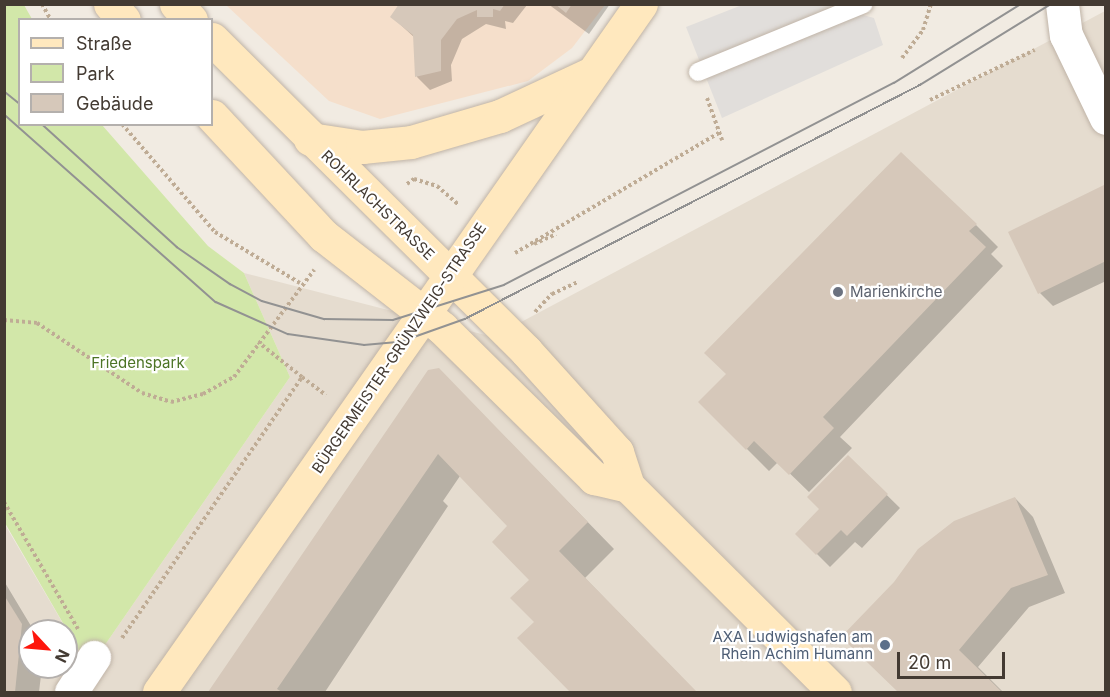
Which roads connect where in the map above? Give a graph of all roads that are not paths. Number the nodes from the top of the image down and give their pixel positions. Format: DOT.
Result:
graph roads {
  1 [pos="110,4"];
  2 [pos="176,4"];
  3 [pos="641,4"];
  4 [pos="864,4"];
  5 [pos="122,18"];
  6 [pos="189,18"];
  7 [pos="1064,20"];
  8 [pos="213,40"];
  9 [pos="698,72"];
  10 [pos="592,73"];
  11 [pos="213,117"];
  12 [pos="1106,118"];
  13 [pos="310,139"];
  14 [pos="449,274"];
  15 [pos="422,313"];
  16 [pos="628,486"];
  17 [pos="94,657"];
  18 [pos="71,693"];
  19 [pos="159,693"];
  20 [pos="835,693"];
  1 -- 5 [label="street"];
  2 -- 6 [label="street"];
  3 -- 10 [label="street, BÜRGERMEISTER-GRÜNZWEIG-STRASSE"];
  4 -- 9 [label="lane"];
  7 -- 12 [label="street"];
  8 -- 13 [label="street, ROHRLACHSTRASSE"];
  10 -- 13 [label="street"];
  10 -- 14 [label="street, BÜRGERMEISTER-GRÜNZWEIG-STRASSE"];
  11 -- 15 [label="street"];
  13 -- 14 [label="street, ROHRLACHSTRASSE"];
  14 -- 15 [label="street, BÜRGERMEISTER-GRÜNZWEIG-STRASSE"];
  14 -- 16 [label="street, ROHRLACHSTRASSE"];
  15 -- 16 [label="street"];
  15 -- 19 [label="street, BÜRGERMEISTER-GRÜNZWEIG-STRASSE"];
  16 -- 20 [label="street, ROHRLACHSTRASSE"];
  17 -- 18 [label="street"];
}
